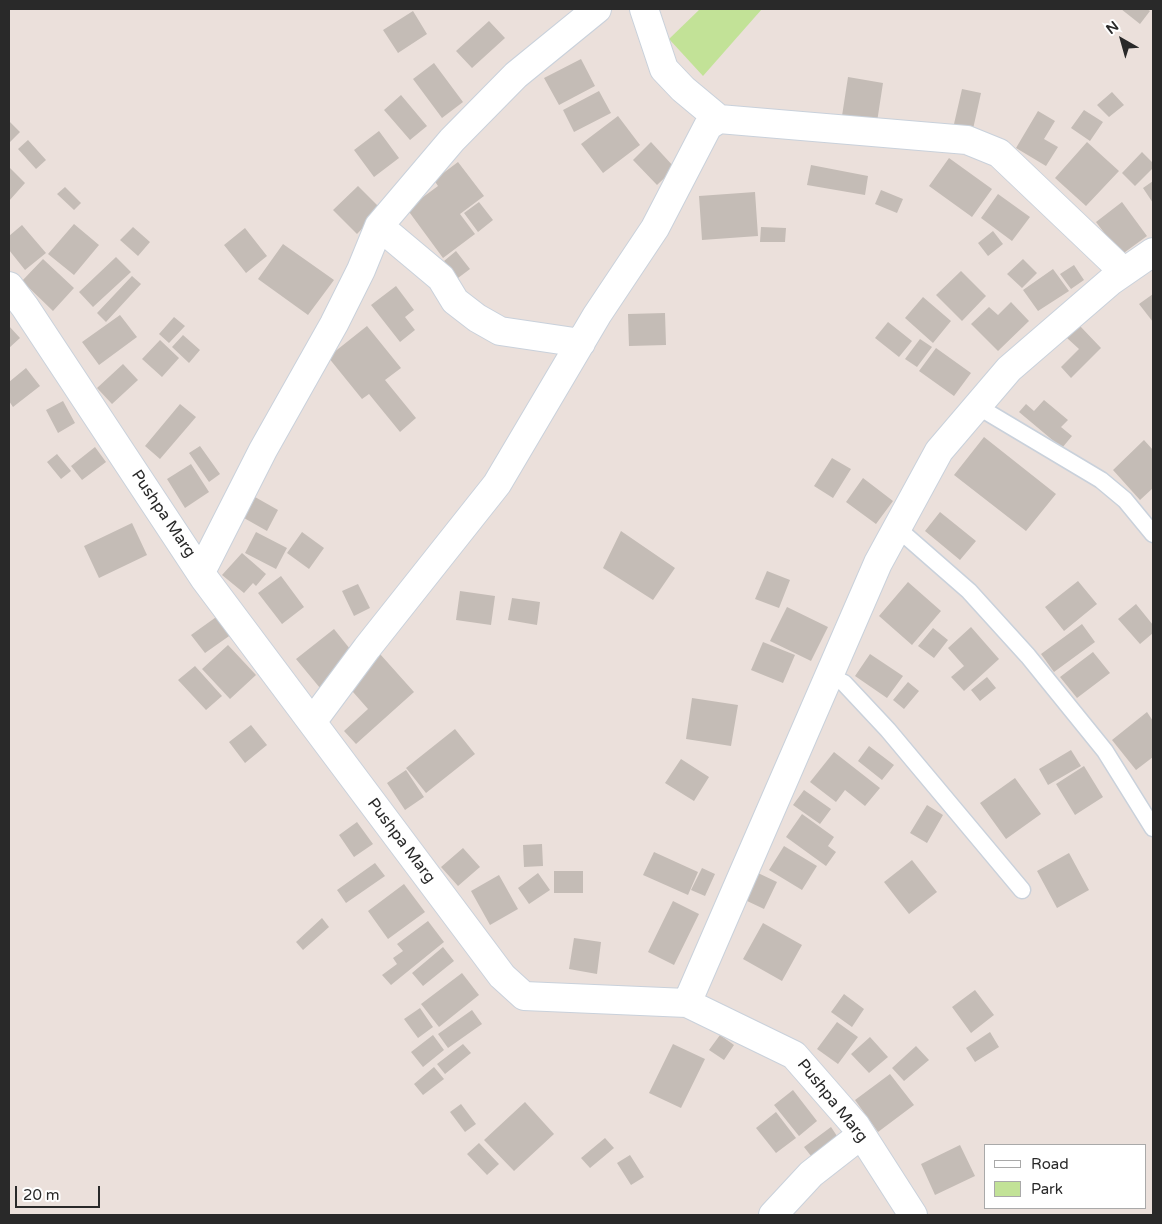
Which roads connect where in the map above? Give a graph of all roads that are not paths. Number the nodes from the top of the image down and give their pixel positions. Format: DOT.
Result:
graph roads {
  1 [pos="597,9"];
  2 [pos="644,9"];
  3 [pos="719,119"];
  4 [pos="379,226"];
  5 [pos="1153,252"];
  6 [pos="1124,272"];
  7 [pos="9,286"];
  8 [pos="581,343"];
  9 [pos="978,406"];
  10 [pos="897,528"];
  11 [pos="1153,534"];
  12 [pos="201,572"];
  13 [pos="829,676"];
  14 [pos="312,722"];
  15 [pos="1153,828"];
  16 [pos="1022,890"];
  17 [pos="688,1003"];
  18 [pos="861,1135"];
  19 [pos="773,1215"];
  20 [pos="913,1215"];
  1 -- 4 [label="street"];
  2 -- 3 [label="street"];
  3 -- 6 [label="street"];
  3 -- 8 [label="street"];
  4 -- 8 [label="street"];
  4 -- 12 [label="street"];
  5 -- 6 [label="street"];
  6 -- 9 [label="street"];
  7 -- 12 [label="street, Pushpa Marg"];
  8 -- 14 [label="street"];
  9 -- 10 [label="street"];
  9 -- 11 [label="lane"];
  10 -- 13 [label="street"];
  10 -- 15 [label="lane"];
  12 -- 14 [label="street, Pushpa Marg"];
  13 -- 16 [label="lane"];
  13 -- 17 [label="street"];
  14 -- 17 [label="street, Pushpa Marg"];
  17 -- 18 [label="street, Pushpa Marg"];
  18 -- 19 [label="street"];
  18 -- 20 [label="street, Pushpa Marg"];
}
